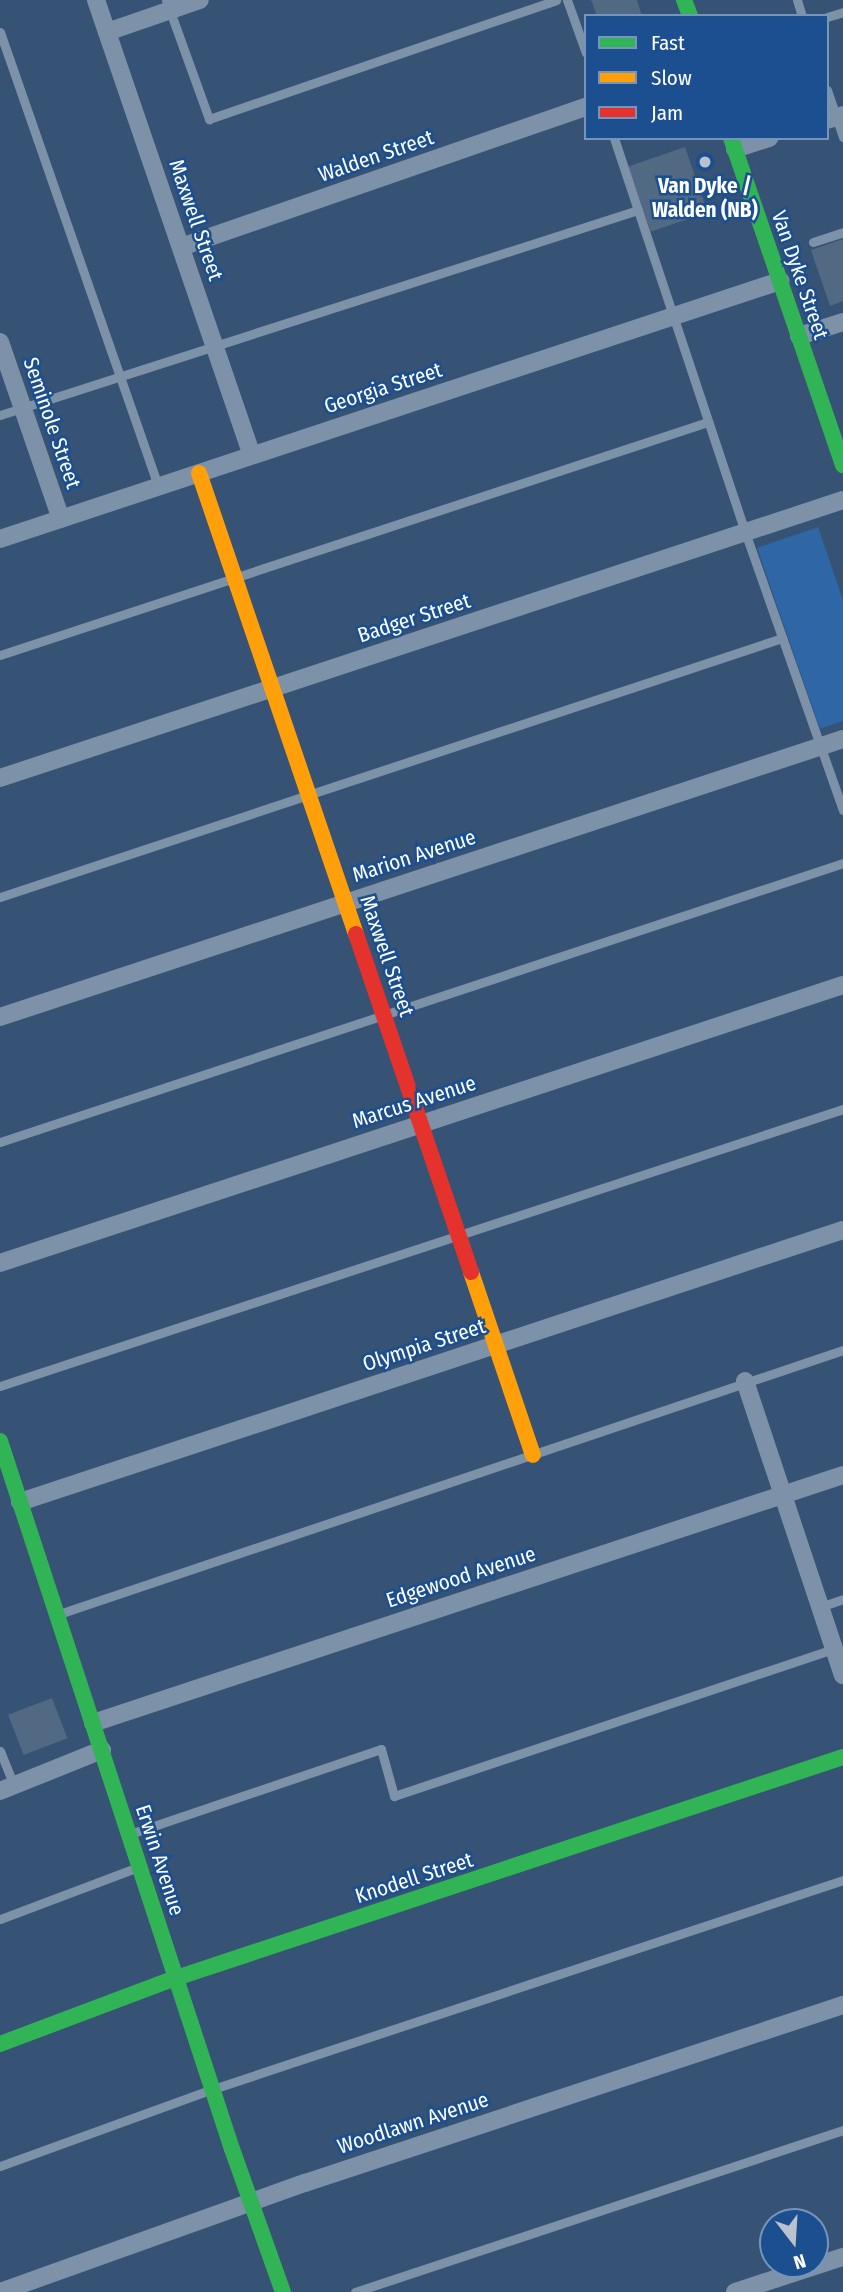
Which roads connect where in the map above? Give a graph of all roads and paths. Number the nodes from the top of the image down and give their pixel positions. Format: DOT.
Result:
graph roads {
  1 [pos="96,0"];
  2 [pos="200,0"];
  3 [pos="556,0"];
  4 [pos="567,0"];
  5 [pos="168,5"];
  6 [pos="0,32"];
  7 [pos="107,32"];
  8 [pos="584,47"];
  9 [pos="829,97"];
  10 [pos="584,108"];
  11 [pos="835,117"];
  12 [pos="843,137"];
  13 [pos="615,140"];
  14 [pos="757,140"];
  15 [pos="733,144"];
  16 [pos="638,210"];
  17 [pos="843,232"];
  18 [pos="813,242"];
  19 [pos="181,247"];
  20 [pos="780,281"];
  21 [pos="672,317"];
  22 [pos="843,322"];
  23 [pos="799,336"];
  24 [pos="0,342"];
  25 [pos="215,345"];
  26 [pos="119,377"];
  27 [pos="23,407"];
  28 [pos="0,415"];
  29 [pos="708,422"];
  30 [pos="252,455"];
  31 [pos="843,465"];
  32 [pos="199,473"];
  33 [pos="158,486"];
  34 [pos="843,500"];
  35 [pos="61,519"];
  36 [pos="745,532"];
  37 [pos="0,539"];
  38 [pos="235,579"];
  39 [pos="782,638"];
  40 [pos="0,655"];
  41 [pos="272,689"];
  42 [pos="843,739"];
  43 [pos="821,746"];
  44 [pos="0,778"];
  45 [pos="308,795"];
  46 [pos="843,810"];
  47 [pos="843,863"];
  48 [pos="0,897"];
  49 [pos="345,903"];
  50 [pos="843,985"];
  51 [pos="383,1015"];
  52 [pos="0,1017"];
  53 [pos="843,1109"];
  54 [pos="420,1124"];
  55 [pos="0,1142"];
  56 [pos="843,1230"];
  57 [pos="458,1236"];
  58 [pos="0,1263"];
  59 [pos="495,1345"];
  60 [pos="843,1350"];
  61 [pos="745,1381"];
  62 [pos="0,1386"];
  63 [pos="0,1441"];
  64 [pos="533,1455"];
  65 [pos="843,1475"];
  66 [pos="782,1495"];
  67 [pos="20,1502"];
  68 [pos="843,1599"];
  69 [pos="820,1606"];
  70 [pos="57,1615"];
  71 [pos="834,1649"];
  72 [pos="843,1675"];
  73 [pos="93,1723"];
  74 [pos="102,1750"];
  75 [pos="0,1752"];
  76 [pos="843,1757"];
  77 [pos="7,1788"];
  78 [pos="130,1834"];
  79 [pos="140,1866"];
  80 [pos="843,1880"];
  81 [pos="0,1919"];
  82 [pos="176,1979"];
  83 [pos="843,2005"];
  84 [pos="0,2044"];
  85 [pos="213,2089"];
  86 [pos="843,2130"];
  87 [pos="0,2166"];
  88 [pos="251,2202"];
  89 [pos="843,2257"];
  90 [pos="0,2292"];
  91 [pos="283,2292"];
  92 [pos="355,2292"];
  93 [pos="735,2292"];
  1 -- 7 [label="street, Maxwell Street"];
  2 -- 5 [label="street"];
  3 -- 5 [label="lane"];
  4 -- 8 [label="lane"];
  5 -- 7 [label="street"];
  6 -- 26 [label="lane"];
  7 -- 19 [label="street, Maxwell Street"];
  9 -- 11 [label="lane"];
  10 -- 19 [label="street, Walden Street"];
  11 -- 12 [label="lane"];
  13 -- 16 [label="lane"];
  14 -- 15 [label="street"];
  15 -- 20 [label="street, Van Dyke Street"];
  16 -- 21 [label="lane"];
  16 -- 25 [label="lane"];
  17 -- 18 [label="lane"];
  19 -- 25 [label="street, Maxwell Street"];
  20 -- 21 [label="street, Georgia Street"];
  20 -- 23 [label="street, Van Dyke Street"];
  21 -- 29 [label="lane"];
  21 -- 30 [label="street, Georgia Street"];
  22 -- 23 [label="street"];
  23 -- 31 [label="street, Van Dyke Street"];
  24 -- 27 [label="street, Seminole Street"];
  25 -- 26 [label="lane"];
  25 -- 30 [label="street, Maxwell Street"];
  26 -- 27 [label="lane"];
  26 -- 33 [label="lane"];
  27 -- 28 [label="lane"];
  27 -- 35 [label="street, Seminole Street"];
  29 -- 36 [label="lane"];
  29 -- 38 [label="lane"];
  30 -- 32 [label="street, Georgia Street"];
  32 -- 33 [label="street, Georgia Street"];
  32 -- 38 [label="street, Maxwell Street"];
  33 -- 35 [label="street, Georgia Street"];
  34 -- 36 [label="street, Badger Street"];
  35 -- 37 [label="street, Georgia Street"];
  36 -- 39 [label="lane"];
  36 -- 41 [label="street, Badger Street"];
  38 -- 40 [label="lane"];
  38 -- 41 [label="street, Maxwell Street"];
  39 -- 43 [label="lane"];
  39 -- 45 [label="lane"];
  41 -- 44 [label="street, Badger Street"];
  41 -- 45 [label="street, Maxwell Street"];
  42 -- 43 [label="street, Marion Avenue"];
  43 -- 46 [label="lane"];
  43 -- 49 [label="street, Marion Avenue"];
  45 -- 48 [label="lane"];
  45 -- 49 [label="street, Maxwell Street"];
  47 -- 51 [label="lane"];
  49 -- 51 [label="street, Maxwell Street"];
  49 -- 52 [label="street, Marion Avenue"];
  50 -- 54 [label="street, Marcus Avenue"];
  51 -- 54 [label="street, Maxwell Street"];
  51 -- 55 [label="lane"];
  53 -- 57 [label="lane"];
  54 -- 57 [label="street, Maxwell Street"];
  54 -- 58 [label="street, Marcus Avenue"];
  56 -- 59 [label="street, Olympia Street"];
  57 -- 59 [label="street, Maxwell Street"];
  57 -- 62 [label="lane"];
  59 -- 64 [label="street, Maxwell Street"];
  59 -- 67 [label="street, Olympia Street"];
  60 -- 61 [label="lane"];
  61 -- 64 [label="lane"];
  61 -- 66 [label="street"];
  63 -- 67 [label="street, Erwin Avenue"];
  64 -- 70 [label="lane"];
  65 -- 66 [label="street, Edgewood Avenue"];
  66 -- 69 [label="street"];
  66 -- 73 [label="street, Edgewood Avenue"];
  67 -- 70 [label="street, Erwin Avenue"];
  68 -- 69 [label="lane"];
  69 -- 71 [label="street"];
  70 -- 73 [label="street, Erwin Avenue"];
  71 -- 72 [label="street"];
  71 -- 78 [label="lane"];
  73 -- 74 [label="street, Erwin Avenue"];
  74 -- 77 [label="street"];
  74 -- 78 [label="street, Erwin Avenue"];
  75 -- 77 [label="lane"];
  76 -- 82 [label="street, Knodell Street"];
  78 -- 79 [label="street, Erwin Avenue"];
  79 -- 81 [label="lane"];
  79 -- 82 [label="street, Erwin Avenue"];
  80 -- 85 [label="lane"];
  82 -- 84 [label="street, Knodell Street"];
  82 -- 85 [label="street, Erwin Avenue"];
  83 -- 88 [label="street, Woodlawn Avenue"];
  85 -- 87 [label="lane"];
  85 -- 88 [label="street, Erwin Avenue"];
  86 -- 92 [label="lane"];
  88 -- 90 [label="street, Woodlawn Avenue"];
  88 -- 91 [label="street, Erwin Avenue"];
  89 -- 93 [label="street"];
}
